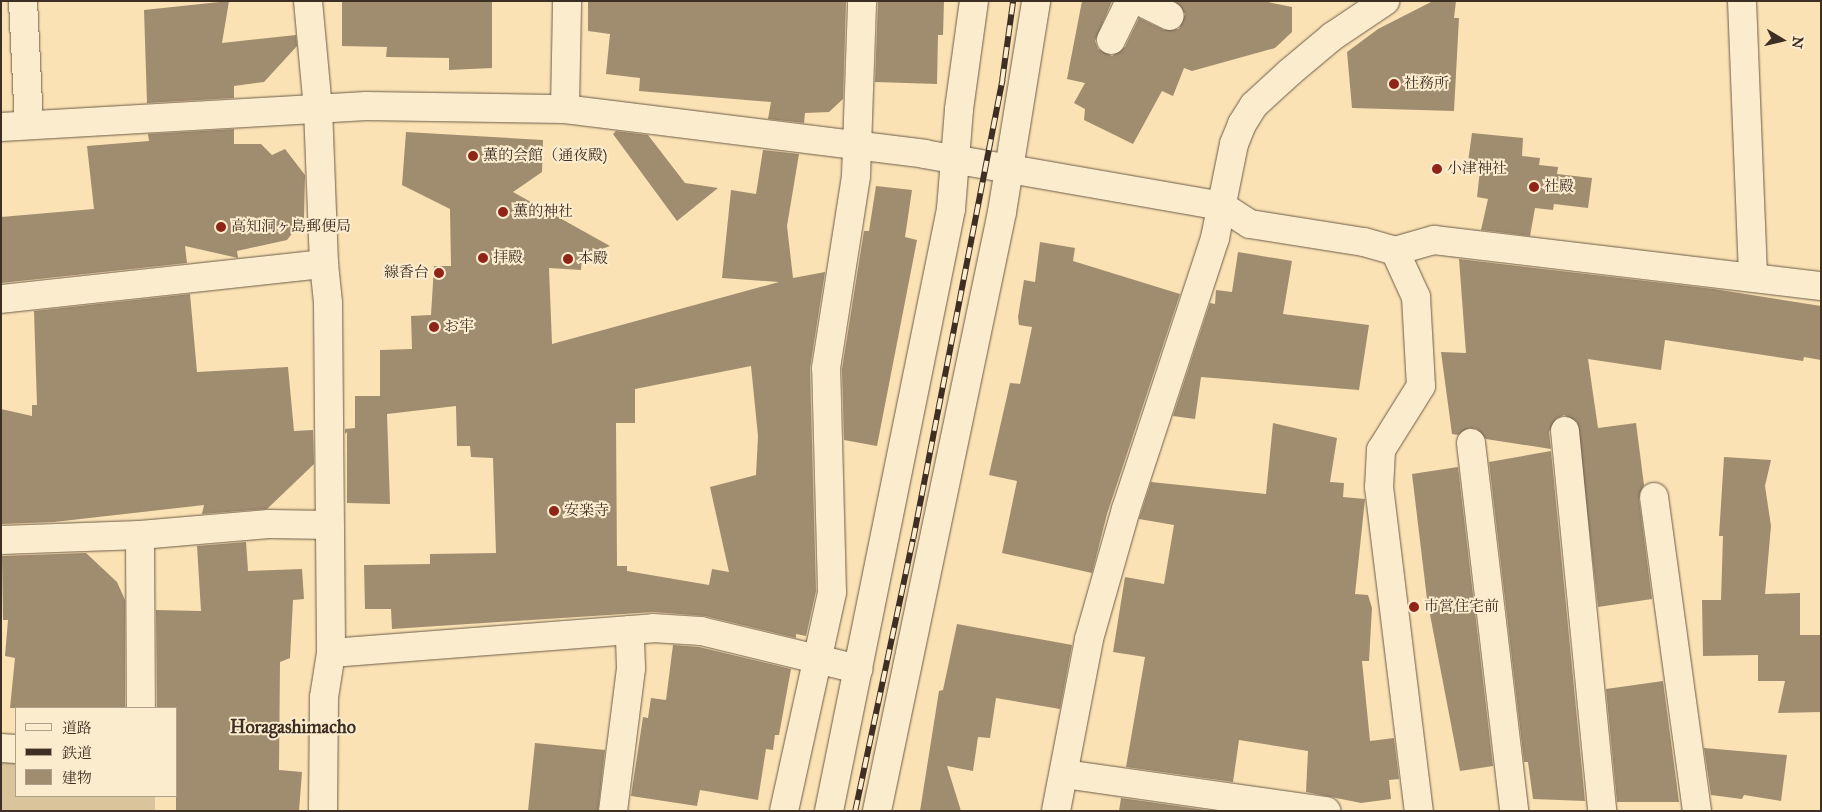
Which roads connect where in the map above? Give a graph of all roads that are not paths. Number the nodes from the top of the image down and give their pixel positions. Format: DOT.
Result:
graph roads {
  1 [pos="24,1"];
  2 [pos="308,1"];
  3 [pos="567,1"];
  4 [pos="862,1"];
  5 [pos="974,1"];
  6 [pos="1036,1"];
  7 [pos="1130,1"];
  8 [pos="1140,1"];
  9 [pos="1385,1"];
  10 [pos="1742,1"];
  11 [pos="1170,16"];
  12 [pos="1112,40"];
  13 [pos="318,108"];
  14 [pos="565,109"];
  15 [pos="29,124"];
  16 [pos="1,127"];
  17 [pos="857,147"];
  18 [pos="955,160"];
  19 [pos="1010,170"];
  20 [pos="1222,206"];
  21 [pos="1395,251"];
  22 [pos="324,264"];
  23 [pos="1753,277"];
  24 [pos="1821,286"];
  25 [pos="1,299"];
  26 [pos="1565,431"];
  27 [pos="1471,443"];
  28 [pos="1654,497"];
  29 [pos="329,525"];
  30 [pos="140,535"];
  31 [pos="1,540"];
  32 [pos="630,630"];
  33 [pos="331,653"];
  34 [pos="816,659"];
  35 [pos="858,668"];
  36 [pos="141,707"];
  37 [pos="1,748"];
  38 [pos="15,749"];
  39 [pos="1065,774"];
  40 [pos="1252,806"];
  41 [pos="323,811"];
  42 [pos="613,811"];
  43 [pos="784,811"];
  44 [pos="829,811"];
  45 [pos="877,811"];
  46 [pos="1056,811"];
  47 [pos="1326,811"];
  48 [pos="1419,811"];
  49 [pos="1514,811"];
  50 [pos="1602,811"];
  51 [pos="1697,811"];
  1 -- 15 [label="street"];
  2 -- 13 [label="street"];
  3 -- 14 [label="street"];
  4 -- 17 [label="street"];
  5 -- 18 [label="street"];
  6 -- 19 [label="street"];
  7 -- 12 [label="street"];
  8 -- 11 [label="street"];
  9 -- 20 [label="street"];
  10 -- 23 [label="street"];
  13 -- 14 [label="street"];
  13 -- 15 [label="street"];
  13 -- 22 [label="street"];
  14 -- 17 [label="street"];
  15 -- 16 [label="street"];
  17 -- 18 [label="street"];
  17 -- 34 [label="street"];
  18 -- 19 [label="street"];
  18 -- 35 [label="street"];
  19 -- 20 [label="street"];
  19 -- 45 [label="street"];
  20 -- 21 [label="street"];
  20 -- 39 [label="street"];
  21 -- 23 [label="street"];
  21 -- 48 [label="street"];
  22 -- 25 [label="street"];
  22 -- 29 [label="street"];
  23 -- 24 [label="street"];
  26 -- 50 [label="street"];
  27 -- 49 [label="street"];
  28 -- 51 [label="street"];
  29 -- 30 [label="street"];
  29 -- 33 [label="street"];
  30 -- 31 [label="street"];
  30 -- 36 [label="street"];
  32 -- 33 [label="street"];
  32 -- 34 [label="street"];
  32 -- 42 [label="street"];
  33 -- 41 [label="street"];
  34 -- 35 [label="street"];
  34 -- 43 [label="street"];
  35 -- 44 [label="street"];
  37 -- 38 [label="street"];
  39 -- 40 [label="street"];
  39 -- 46 [label="street"];
  40 -- 47 [label="street"];
}
